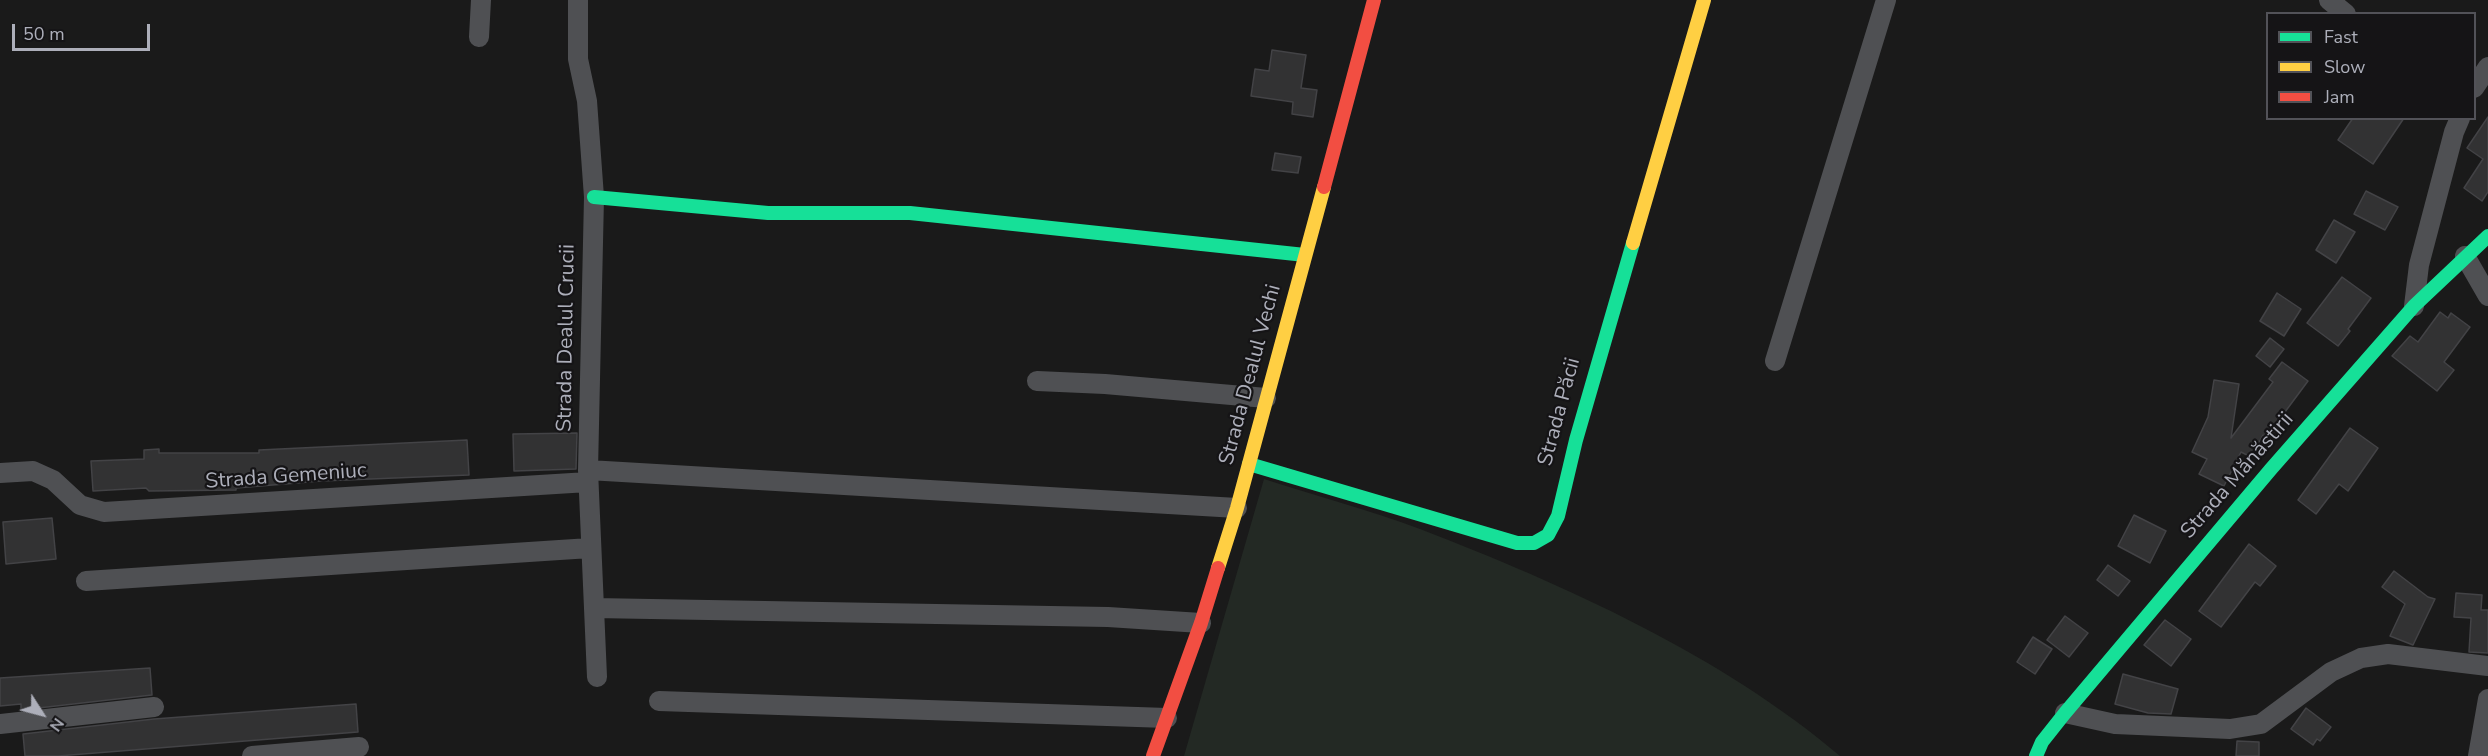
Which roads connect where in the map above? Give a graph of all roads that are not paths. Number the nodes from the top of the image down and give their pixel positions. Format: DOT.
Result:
graph roads {
  1 [pos="481,0"];
  2 [pos="578,0"];
  3 [pos="1374,0"];
  4 [pos="1704,0"];
  5 [pos="1886,0"];
  6 [pos="2329,0"];
  7 [pos="2344,12"];
  8 [pos="478,36"];
  9 [pos="2488,67"];
  10 [pos="2476,86"];
  11 [pos="2459,120"];
  12 [pos="594,197"];
  13 [pos="2488,236"];
  14 [pos="1305,255"];
  15 [pos="2465,255"];
  16 [pos="2488,296"];
  17 [pos="2414,306"];
  18 [pos="1775,361"];
  19 [pos="1036,381"];
  20 [pos="1266,398"];
  21 [pos="1249,464"];
  22 [pos="0,473"];
  23 [pos="588,476"];
  24 [pos="1237,508"];
  25 [pos="590,548"];
  26 [pos="86,581"];
  27 [pos="594,608"];
  28 [pos="1201,624"];
  29 [pos="2488,666"];
  30 [pos="597,677"];
  31 [pos="2488,699"];
  32 [pos="659,701"];
  33 [pos="154,707"];
  34 [pos="2065,713"];
  35 [pos="1167,718"];
  36 [pos="0,724"];
  37 [pos="359,747"];
  38 [pos="252,756"];
  39 [pos="1153,756"];
  40 [pos="2037,756"];
  41 [pos="2478,756"];
  1 -- 8 [label="street"];
  2 -- 12 [label="street, Strada Dealul Crucii"];
  3 -- 14 [label="street, Strada Dealul Vechi"];
  4 -- 21 [label="street, Strada Păcii"];
  5 -- 18 [label="street"];
  6 -- 7 [label="street"];
  9 -- 10 [label="street"];
  11 -- 17 [label="street"];
  12 -- 14 [label="street"];
  12 -- 23 [label="street, Strada Dealul Crucii"];
  13 -- 15 [label="street, Strada Mănăstirii"];
  14 -- 20 [label="street, Strada Dealul Vechi"];
  15 -- 16 [label="street"];
  15 -- 17 [label="street, Strada Mănăstirii"];
  17 -- 34 [label="street, Strada Mănăstirii"];
  19 -- 20 [label="street"];
  20 -- 21 [label="street, Strada Dealul Vechi"];
  21 -- 24 [label="street, Strada Dealul Vechi"];
  22 -- 23 [label="street, Strada Gemeniuc"];
  23 -- 24 [label="street, Strada Gemeniuc"];
  23 -- 25 [label="street, Strada Dealul Crucii"];
  24 -- 28 [label="street, Strada Dealul Vechi"];
  25 -- 26 [label="street"];
  25 -- 27 [label="street, Strada Dealul Crucii"];
  27 -- 28 [label="street"];
  27 -- 30 [label="street, Strada Dealul Crucii"];
  28 -- 35 [label="street, Strada Dealul Vechi"];
  29 -- 34 [label="street"];
  31 -- 41 [label="street"];
  32 -- 35 [label="street"];
  33 -- 36 [label="street"];
  34 -- 40 [label="street, Strada Mănăstirii"];
  35 -- 39 [label="street, Strada Dealul Vechi"];
  37 -- 38 [label="street"];
}
